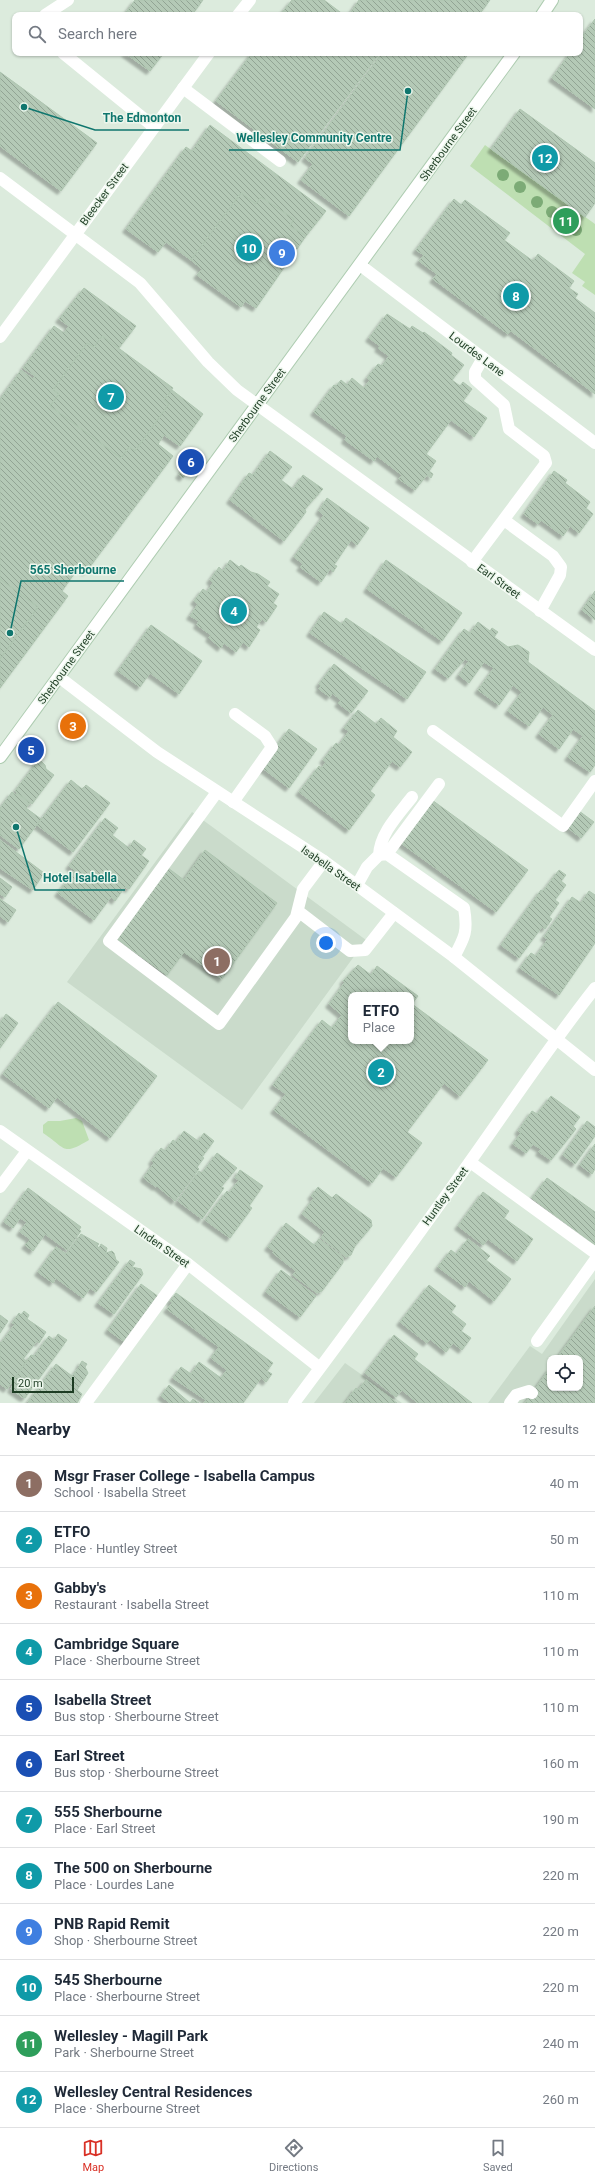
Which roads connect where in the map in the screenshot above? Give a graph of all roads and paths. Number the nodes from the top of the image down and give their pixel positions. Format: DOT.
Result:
graph roads {
  1 [pos="68,0"];
  2 [pos="250,0"];
  3 [pos="552,0"];
  4 [pos="50,12"];
  5 [pos="240,12"];
  6 [pos="544,12"];
  7 [pos="67,56"];
  8 [pos="207,56"];
  9 [pos="512,56"];
  10 [pos="183,88"];
  11 [pos="154,127"];
  12 [pos="280,161"];
  13 [pos="0,178"];
  14 [pos="75,233"];
  15 [pos="360,265"];
  16 [pos="0,337"];
  17 [pos="483,358"];
  18 [pos="258,404"];
  19 [pos="595,443"];
  20 [pos="504,520"];
  21 [pos="472,562"];
  22 [pos="540,611"];
  23 [pos="595,650"];
  24 [pos="59,677"];
  25 [pos="235,714"];
  26 [pos="433,731"];
  27 [pos="0,757"];
  28 [pos="595,781"];
  29 [pos="439,784"];
  30 [pos="217,792"];
  31 [pos="412,797"];
  32 [pos="233,802"];
  33 [pos="383,854"];
  34 [pos="324,861"];
  35 [pos="357,885"];
  36 [pos="298,912"];
  37 [pos="394,913"];
  38 [pos="454,957"];
  39 [pos="595,988"];
  40 [pos="555,1040"];
  41 [pos="595,1070"];
  42 [pos="0,1131"];
  43 [pos="27,1151"];
  44 [pos="470,1162"];
  45 [pos="0,1187"];
  46 [pos="595,1254"];
  47 [pos="595,1260"];
  48 [pos="188,1264"];
  49 [pos="537,1341"];
  50 [pos="320,1368"];
  51 [pos="532,1393"];
  52 [pos="86,1403"];
  53 [pos="294,1403"];
  54 [pos="510,1403"];
  1 -- 4 [label="street"];
  2 -- 5 [label="street"];
  3 -- 6 [label="street"];
  7 -- 11 [label="street"];
  8 -- 10 [label="street, Bleecker Street"];
  9 -- 15 [label="street, Sherbourne Street"];
  10 -- 11 [label="street, Bleecker Street"];
  10 -- 12 [label="street"];
  11 -- 14 [label="street, Bleecker Street"];
  13 -- 14 [label="street, Earl Street"];
  14 -- 16 [label="street, Bleecker Street"];
  14 -- 18 [label="street, Earl Street"];
  15 -- 17 [label="street, Lourdes Lane"];
  15 -- 18 [label="street, Sherbourne Street"];
  17 -- 19 [label="street, Lourdes Lane"];
  17 -- 20 [label="street"];
  18 -- 21 [label="street, Earl Street"];
  18 -- 24 [label="street, Sherbourne Street"];
  20 -- 21 [label="street"];
  20 -- 22 [label="street"];
  21 -- 22 [label="street, Earl Street"];
  22 -- 23 [label="street, Earl Street"];
  24 -- 27 [label="street, Sherbourne Street"];
  24 -- 30 [label="street, Isabella Street"];
  25 -- 32 [label="street"];
  26 -- 28 [label="street"];
  29 -- 33 [label="street"];
  30 -- 32 [label="street, Isabella Street"];
  30 -- 36 [label="street"];
  31 -- 33 [label="street"];
  32 -- 34 [label="street, Isabella Street"];
  33 -- 35 [label="street"];
  33 -- 38 [label="street"];
  34 -- 35 [label="street, Isabella Street"];
  34 -- 36 [label="street"];
  35 -- 37 [label="street, Isabella Street"];
  36 -- 37 [label="street"];
  37 -- 38 [label="street, Isabella Street"];
  38 -- 40 [label="street, Isabella Street"];
  39 -- 40 [label="street, Huntley Street"];
  40 -- 41 [label="street, Isabella Street"];
  40 -- 44 [label="street, Huntley Street"];
  42 -- 43 [label="street, Linden Street"];
  43 -- 45 [label="street"];
  43 -- 48 [label="street, Linden Street"];
  44 -- 46 [label="street"];
  44 -- 50 [label="street, Huntley Street"];
  47 -- 49 [label="street"];
  48 -- 50 [label="street, Linden Street"];
  48 -- 52 [label="street"];
  50 -- 53 [label="street, Huntley Street"];
  51 -- 54 [label="street"];
}
